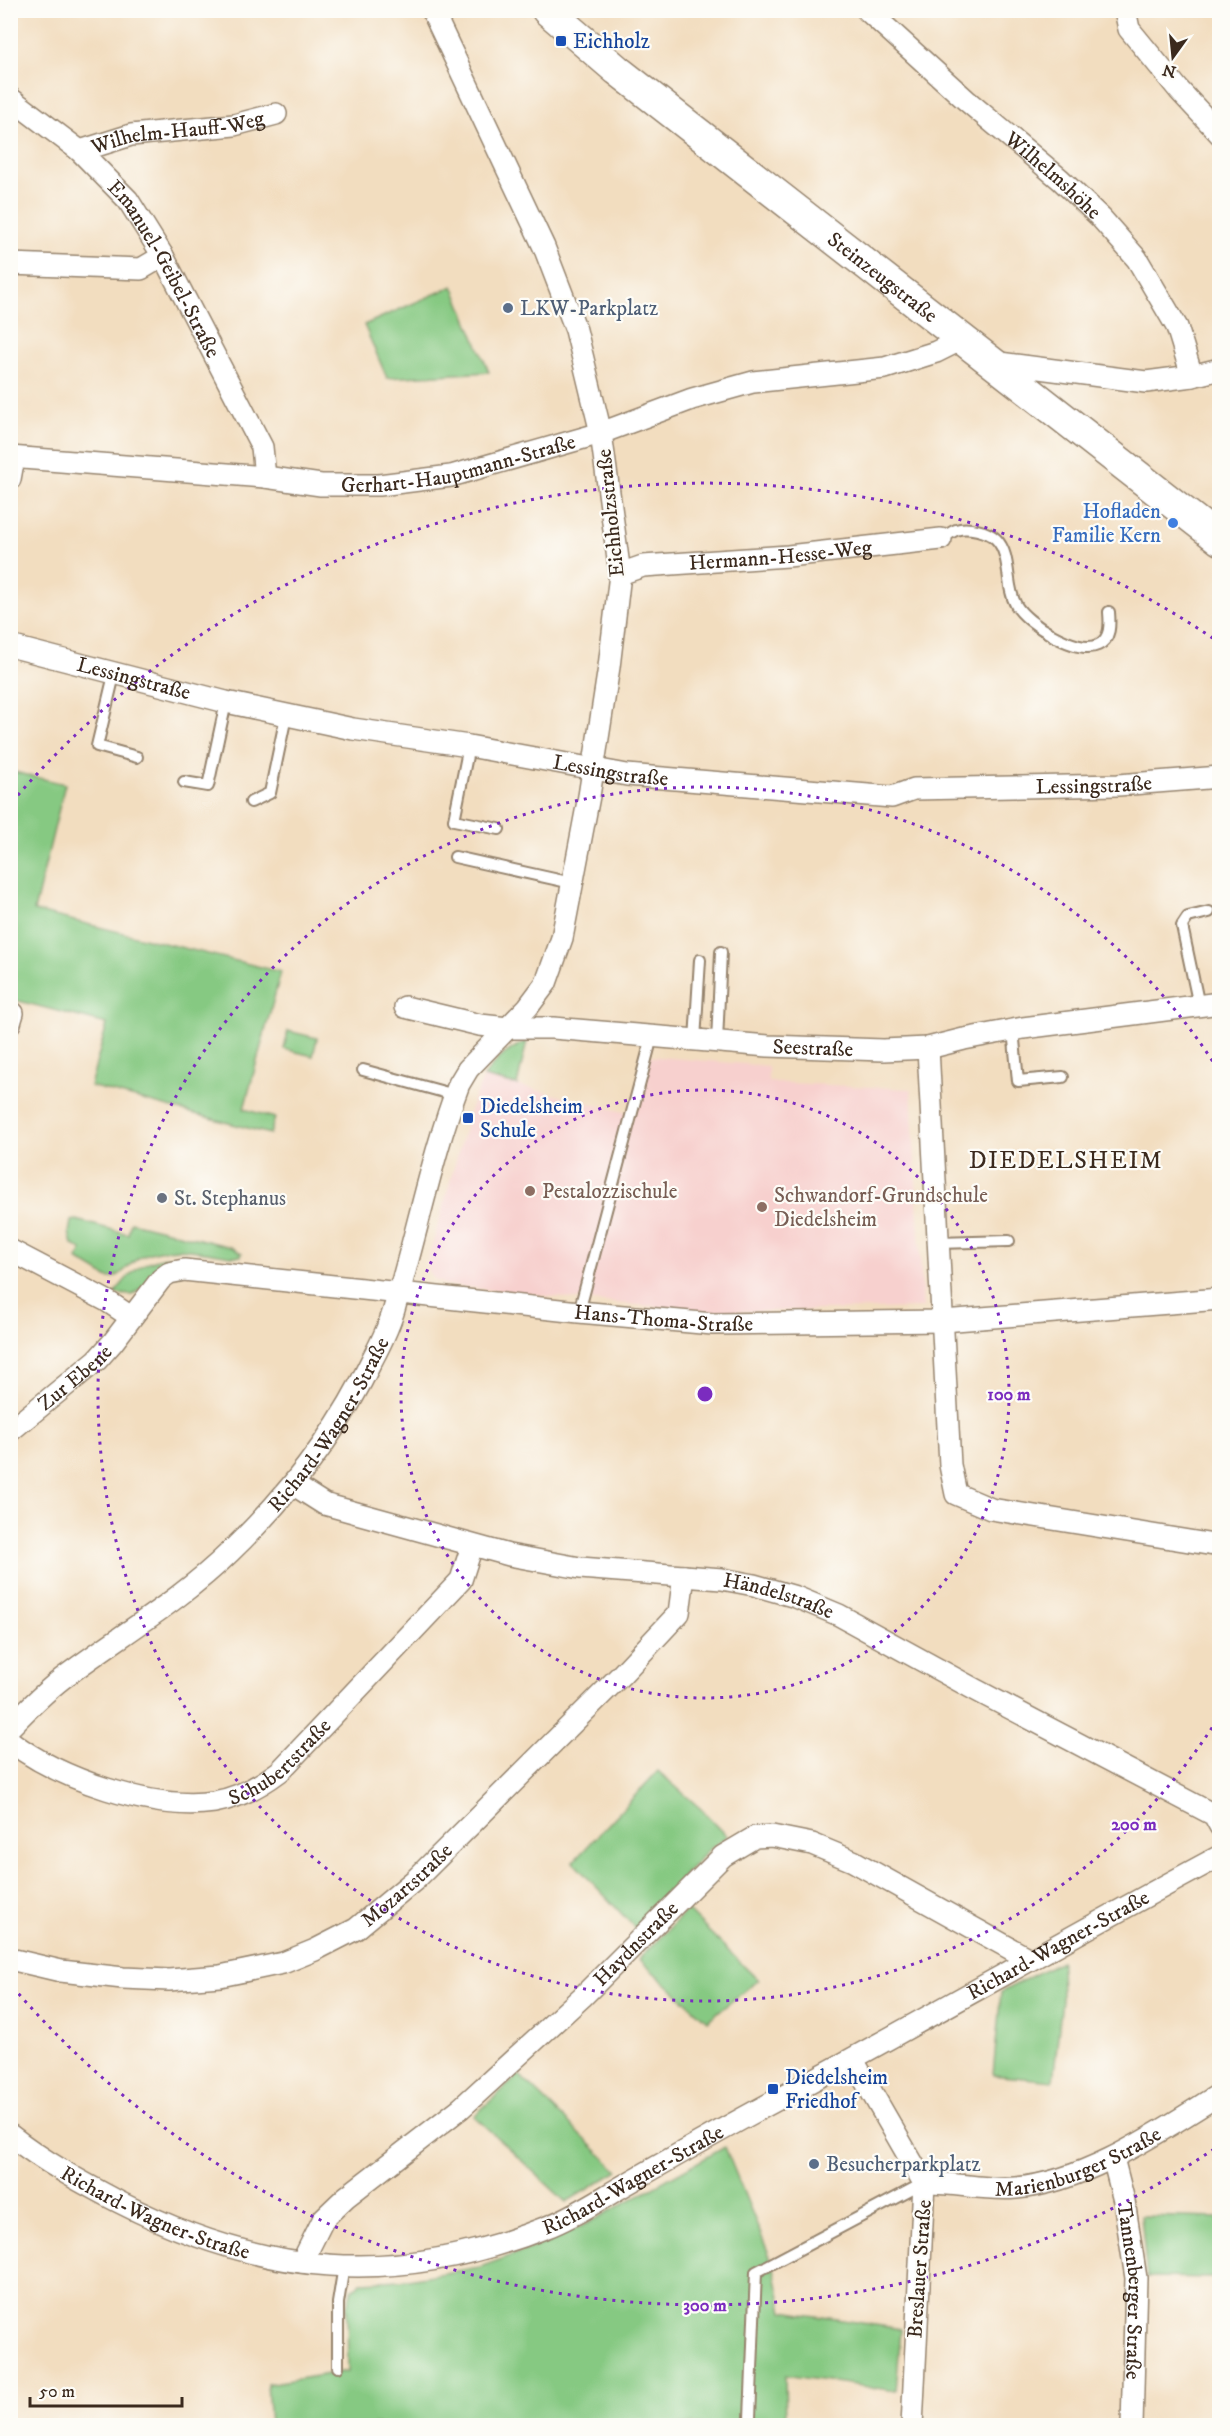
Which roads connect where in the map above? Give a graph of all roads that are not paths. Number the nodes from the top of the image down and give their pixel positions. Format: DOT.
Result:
graph roads {
  1 [pos="432,10"];
  2 [pos="547,10"];
  3 [pos="867,10"];
  4 [pos="1126,11"];
  5 [pos="10,98"];
  6 [pos="276,114"];
  7 [pos="1220,134"];
  8 [pos="80,151"];
  9 [pos="163,256"];
  10 [pos="10,264"];
  11 [pos="962,339"];
  12 [pos="992,362"];
  13 [pos="1220,369"];
  14 [pos="1192,376"];
  15 [pos="601,433"];
  16 [pos="12,457"];
  17 [pos="265,477"];
  18 [pos="10,479"];
  19 [pos="941,539"];
  20 [pos="1220,540"];
  21 [pos="620,574"];
  22 [pos="1110,612"];
  23 [pos="10,646"];
  24 [pos="114,675"];
  25 [pos="226,702"];
  26 [pos="286,716"];
  27 [pos="469,746"];
  28 [pos="137,757"];
  29 [pos="592,770"];
  30 [pos="1220,777"];
  31 [pos="184,782"];
  32 [pos="251,802"];
  33 [pos="499,829"];
  34 [pos="456,857"];
  35 [pos="572,883"];
  36 [pos="1209,912"];
  37 [pos="721,952"];
  38 [pos="700,960"];
  39 [pos="1209,1005"];
  40 [pos="405,1007"];
  41 [pos="508,1028"];
  42 [pos="1013,1030"];
  43 [pos="652,1037"];
  44 [pos="695,1040"];
  45 [pos="717,1042"];
  46 [pos="928,1048"];
  47 [pos="363,1070"];
  48 [pos="1063,1077"];
  49 [pos="455,1095"];
  50 [pos="1010,1241"];
  51 [pos="938,1243"];
  52 [pos="10,1250"];
  53 [pos="399,1292"];
  54 [pos="1220,1299"];
  55 [pos="579,1312"];
  56 [pos="130,1317"];
  57 [pos="943,1321"];
  58 [pos="10,1431"];
  59 [pos="294,1485"];
  60 [pos="472,1546"];
  61 [pos="1220,1546"];
  62 [pos="684,1576"];
  63 [pos="10,1727"];
  64 [pos="10,1741"];
  65 [pos="1220,1826"];
  66 [pos="1220,1856"];
  67 [pos="10,1959"];
  68 [pos="1029,1959"];
  69 [pos="853,2060"];
  70 [pos="1220,2094"];
  71 [pos="10,2135"];
  72 [pos="1113,2158"];
  73 [pos="924,2183"];
  74 [pos="302,2262"];
  75 [pos="344,2266"];
  76 [pos="338,2367"];
  77 [pos="750,2418"];
  78 [pos="912,2426"];
  79 [pos="1132,2426"];
  1 -- 15 [label="street, Eichholzstraße"];
  2 -- 11 [label="street, Steinzeugstraße"];
  3 -- 14 [label="street, Wilhelmshöhe"];
  4 -- 7 [label="street"];
  5 -- 8 [label="street, Emanuel-Geibel-Straße"];
  6 -- 8 [label="street, Wilhelm-Hauff-Weg"];
  8 -- 9 [label="street, Emanuel-Geibel-Straße"];
  9 -- 10 [label="street"];
  9 -- 17 [label="street, Emanuel-Geibel-Straße"];
  11 -- 12 [label="street, Steinzeugstraße"];
  11 -- 15 [label="street, Gerhart-Hauptmann-Straße"];
  12 -- 14 [label="street"];
  12 -- 20 [label="street, Steinzeugstraße"];
  13 -- 14 [label="street"];
  15 -- 17 [label="street, Gerhart-Hauptmann-Straße"];
  15 -- 21 [label="street, Eichholzstraße"];
  16 -- 17 [label="street, Gerhart-Hauptmann-Straße"];
  16 -- 18 [label="street"];
  19 -- 21 [label="street, Hermann-Hesse-Weg"];
  19 -- 22 [label="lane"];
  21 -- 29 [label="street, Eichholzstraße"];
  23 -- 24 [label="street, Lessingstraße"];
  24 -- 25 [label="street, Lessingstraße"];
  24 -- 28 [label="lane"];
  25 -- 26 [label="street, Lessingstraße"];
  25 -- 31 [label="lane"];
  26 -- 27 [label="street, Lessingstraße"];
  26 -- 32 [label="lane"];
  27 -- 29 [label="street, Lessingstraße"];
  27 -- 33 [label="lane"];
  29 -- 30 [label="street, Lessingstraße"];
  29 -- 35 [label="street, Eichholzstraße"];
  34 -- 35 [label="lane"];
  35 -- 41 [label="street, Eichholzstraße"];
  36 -- 39 [label="lane"];
  37 -- 45 [label="lane"];
  38 -- 44 [label="lane"];
  39 -- 42 [label="street, Seestraße"];
  40 -- 41 [label="street, Seestraße"];
  41 -- 43 [label="street, Seestraße"];
  41 -- 49 [label="street, Richard-Wagner-Straße"];
  42 -- 46 [label="street, Seestraße"];
  42 -- 48 [label="lane"];
  43 -- 44 [label="street, Seestraße"];
  43 -- 55 [label="lane"];
  44 -- 45 [label="street, Seestraße"];
  45 -- 46 [label="street, Seestraße"];
  46 -- 51 [label="street"];
  47 -- 49 [label="lane"];
  49 -- 53 [label="street, Richard-Wagner-Straße"];
  50 -- 51 [label="lane"];
  51 -- 57 [label="street"];
  52 -- 56 [label="street"];
  53 -- 55 [label="street, Hans-Thoma-Straße"];
  53 -- 56 [label="street, Hans-Thoma-Straße"];
  53 -- 59 [label="street, Richard-Wagner-Straße"];
  54 -- 57 [label="street, Hans-Thoma-Straße"];
  55 -- 57 [label="street, Hans-Thoma-Straße"];
  56 -- 58 [label="street, Zur Ebene"];
  57 -- 61 [label="street"];
  59 -- 60 [label="street, Händelstraße"];
  59 -- 63 [label="street, Richard-Wagner-Straße"];
  60 -- 62 [label="street, Händelstraße"];
  60 -- 64 [label="street, Schubertstraße"];
  62 -- 65 [label="street, Händelstraße"];
  62 -- 67 [label="street, Mozartstraße"];
  66 -- 68 [label="street, Richard-Wagner-Straße"];
  68 -- 69 [label="street, Richard-Wagner-Straße"];
  68 -- 74 [label="street, Haydnstraße"];
  69 -- 73 [label="street, Breslauer Straße"];
  69 -- 75 [label="street, Richard-Wagner-Straße"];
  70 -- 72 [label="street, Marienburger Straße"];
  71 -- 74 [label="street, Richard-Wagner-Straße"];
  72 -- 73 [label="street, Marienburger Straße"];
  72 -- 79 [label="street, Tannenberger Straße"];
  73 -- 77 [label="lane"];
  73 -- 78 [label="street, Breslauer Straße"];
  74 -- 75 [label="street, Richard-Wagner-Straße"];
  75 -- 76 [label="lane"];
}
